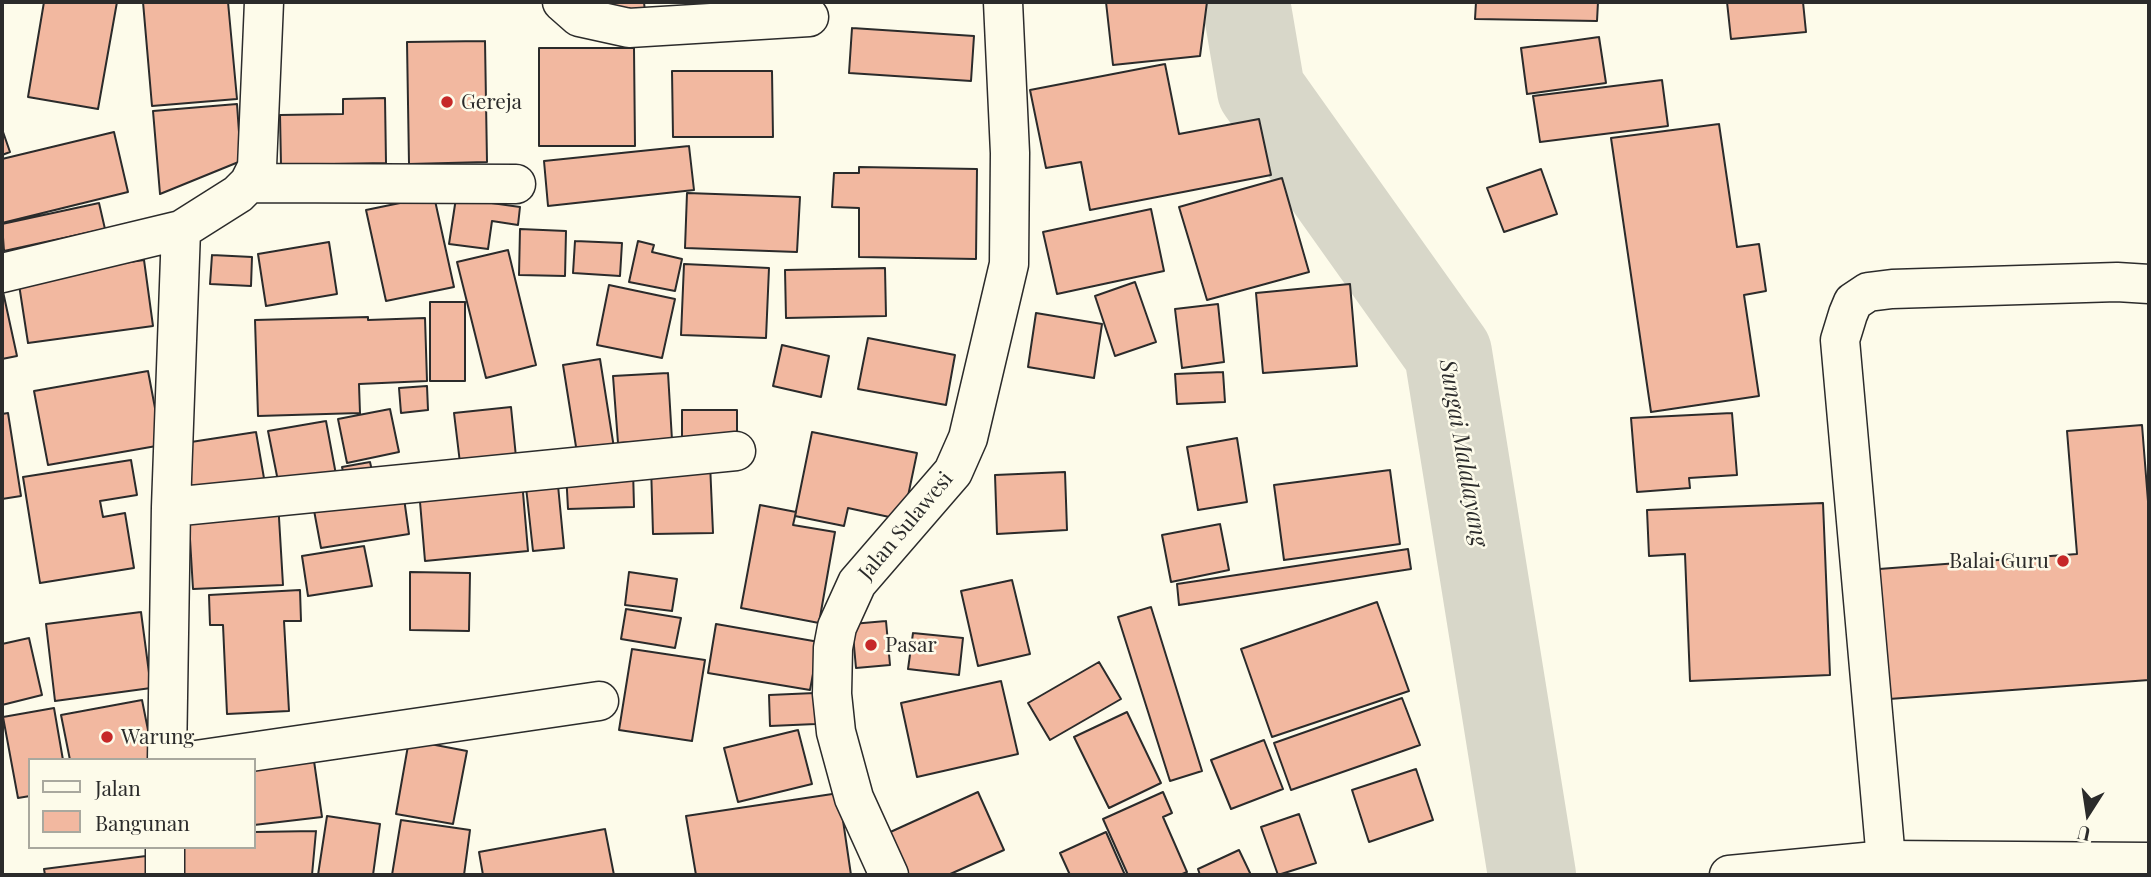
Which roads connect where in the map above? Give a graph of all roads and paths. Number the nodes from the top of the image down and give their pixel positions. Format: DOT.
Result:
graph roads {
  1 [pos="264,2"];
  2 [pos="562,2"];
  3 [pos="1003,2"];
  4 [pos="810,17"];
  5 [pos="249,183"];
  6 [pos="516,184"];
  7 [pos="181,230"];
  8 [pos="2,273"];
  9 [pos="2149,284"];
  10 [pos="736,451"];
  11 [pos="171,507"];
  12 [pos="599,701"];
  13 [pos="167,758"];
  14 [pos="210,758"];
  15 [pos="165,849"];
  16 [pos="1886,860"];
  17 [pos="2149,862"];
  18 [pos="165,875"];
  19 [pos="889,875"];
  20 [pos="1729,875"];
  1 -- 5 [label="main road"];
  2 -- 4 [label="main road"];
  3 -- 19 [label="main road, Jalan Sulawesi"];
  5 -- 6 [label="main road"];
  5 -- 7 [label="main road"];
  7 -- 8 [label="main road"];
  7 -- 11 [label="main road"];
  9 -- 16 [label="main road"];
  10 -- 11 [label="main road"];
  11 -- 13 [label="main road"];
  12 -- 14 [label="main road"];
  15 -- 18 [label="main road"];
  16 -- 17 [label="main road"];
  16 -- 20 [label="main road"];
}
